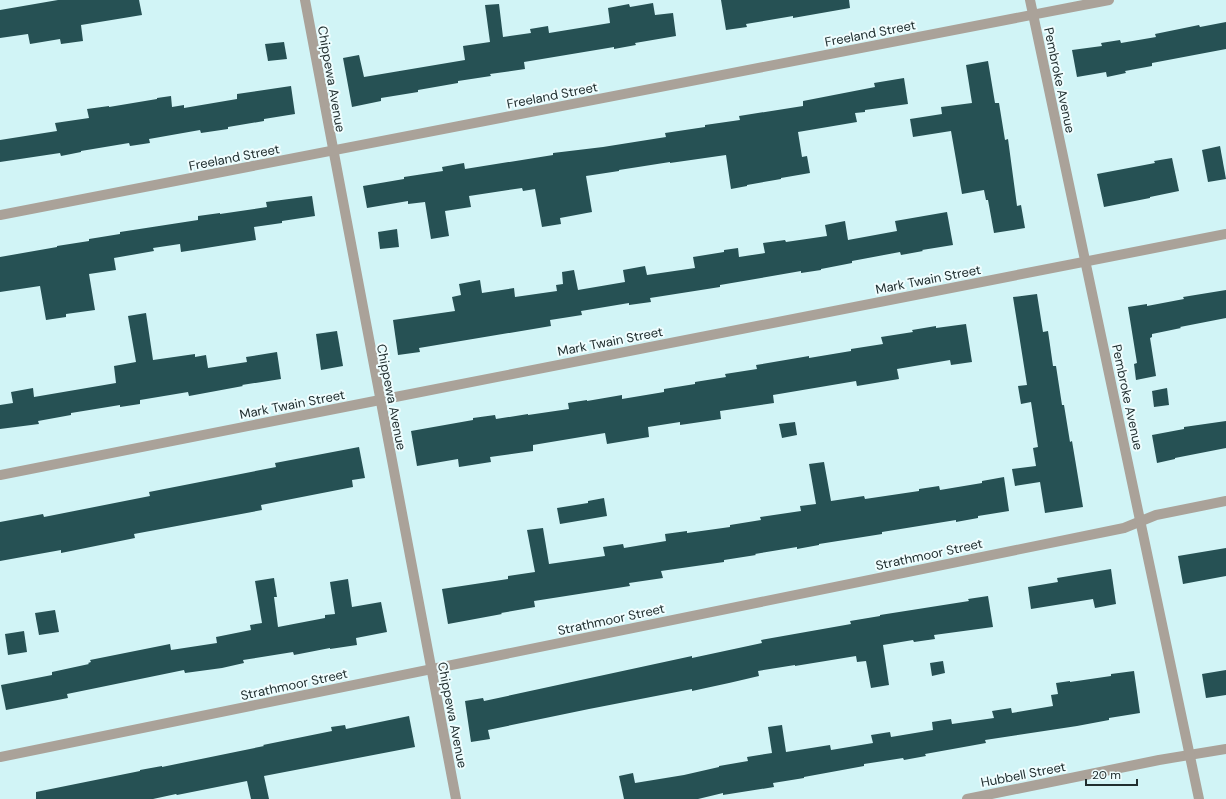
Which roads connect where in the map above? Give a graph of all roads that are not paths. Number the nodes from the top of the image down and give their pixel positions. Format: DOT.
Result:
graph roads {
  1 [pos="305,0"];
  2 [pos="1030,0"];
  3 [pos="1108,0"];
  4 [pos="1033,15"];
  5 [pos="332,151"];
  6 [pos="0,215"];
  7 [pos="1226,234"];
  8 [pos="1085,261"];
  9 [pos="380,400"];
  10 [pos="0,475"];
  11 [pos="1226,501"];
  12 [pos="1141,521"];
  13 [pos="431,669"];
  14 [pos="1226,749"];
  15 [pos="1190,755"];
  16 [pos="0,757"];
  17 [pos="456,799"];
  18 [pos="967,799"];
  19 [pos="1199,799"];
  1 -- 5 [label="street, Chippewa Avenue"];
  2 -- 4 [label="street, Pembroke Avenue"];
  3 -- 4 [label="street, Freeland Street"];
  4 -- 5 [label="street, Freeland Street"];
  4 -- 8 [label="street, Pembroke Avenue"];
  5 -- 6 [label="street, Freeland Street"];
  5 -- 9 [label="street, Chippewa Avenue"];
  7 -- 8 [label="street, Mark Twain Street"];
  8 -- 9 [label="street, Mark Twain Street"];
  8 -- 12 [label="street, Pembroke Avenue"];
  9 -- 10 [label="street, Mark Twain Street"];
  9 -- 13 [label="street, Chippewa Avenue"];
  11 -- 12 [label="street, Strathmoor Street"];
  12 -- 13 [label="street, Strathmoor Street"];
  12 -- 15 [label="street, Pembroke Avenue"];
  13 -- 16 [label="street, Strathmoor Street"];
  13 -- 17 [label="street, Chippewa Avenue"];
  14 -- 15 [label="street, Hubbell Street"];
  15 -- 18 [label="street, Hubbell Street"];
  15 -- 19 [label="street, Pembroke Avenue"];
}
